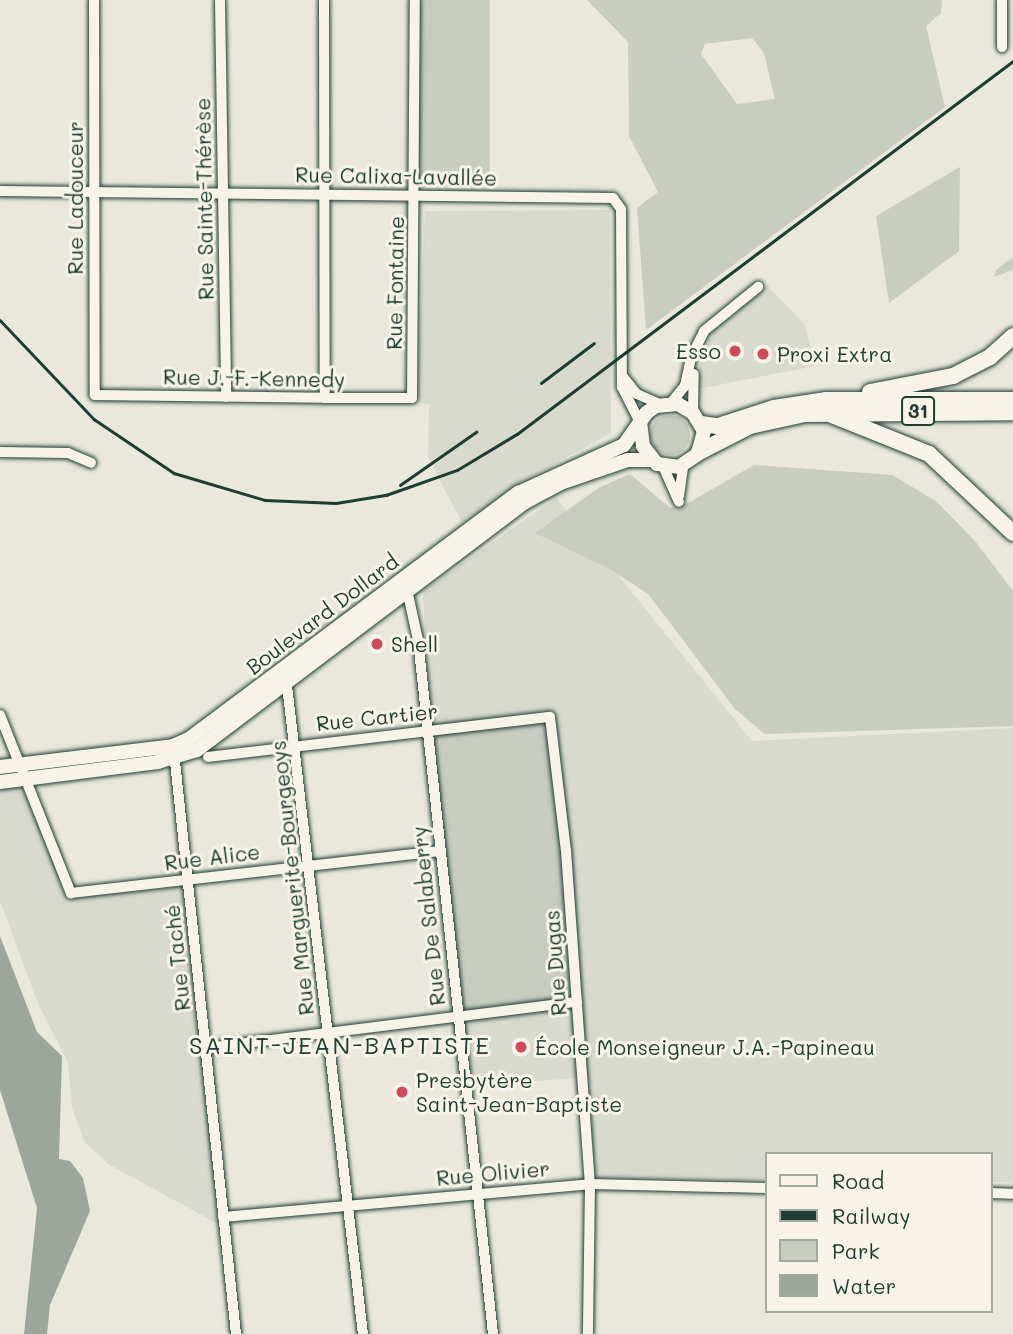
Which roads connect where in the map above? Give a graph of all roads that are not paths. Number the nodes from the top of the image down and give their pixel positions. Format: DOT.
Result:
graph roads {
  1 [pos="94,0"];
  2 [pos="220,0"];
  3 [pos="324,0"];
  4 [pos="415,0"];
  5 [pos="1002,0"];
  6 [pos="1002,47"];
  7 [pos="0,191"];
  8 [pos="94,192"];
  9 [pos="223,194"];
  10 [pos="326,194"];
  11 [pos="416,194"];
  12 [pos="758,287"];
  13 [pos="720,316"];
  14 [pos="1013,336"];
  15 [pos="622,374"];
  16 [pos="94,395"];
  17 [pos="226,397"];
  18 [pos="326,398"];
  19 [pos="412,398"];
  20 [pos="1013,400"];
  21 [pos="665,404"];
  22 [pos="825,406"];
  23 [pos="1013,411"];
  24 [pos="697,419"];
  25 [pos="640,422"];
  26 [pos="0,452"];
  27 [pos="699,452"];
  28 [pos="91,463"];
  29 [pos="657,463"];
  30 [pos="683,466"];
  31 [pos="1013,533"];
  32 [pos="405,585"];
  33 [pos="285,676"];
  34 [pos="0,715"];
  35 [pos="550,717"];
  36 [pos="428,731"];
  37 [pos="296,745"];
  38 [pos="174,752"];
  39 [pos="208,757"];
  40 [pos="20,765"];
  41 [pos="0,767"];
  42 [pos="26,780"];
  43 [pos="0,782"];
  44 [pos="440,851"];
  45 [pos="309,865"];
  46 [pos="188,879"];
  47 [pos="577,1002"];
  48 [pos="458,1017"];
  49 [pos="328,1033"];
  50 [pos="205,1048"];
  51 [pos="590,1184"];
  52 [pos="764,1188"];
  53 [pos="478,1194"];
  54 [pos="992,1194"];
  55 [pos="1013,1194"];
  56 [pos="348,1205"];
  57 [pos="223,1217"];
  58 [pos="236,1334"];
  59 [pos="362,1334"];
  60 [pos="493,1334"];
  61 [pos="588,1334"];
  1 -- 8 [label="street, Rue Ladouceur"];
  2 -- 9 [label="street, Rue Sainte-Thérèse"];
  3 -- 10 [label="street"];
  4 -- 11 [label="street, Rue Fontaine"];
  5 -- 6 [label="street"];
  7 -- 8 [label="street, Rue Calixa-Lavallée"];
  8 -- 9 [label="street, Rue Calixa-Lavallée"];
  8 -- 16 [label="street, Rue Ladouceur"];
  9 -- 10 [label="street, Rue Calixa-Lavallée"];
  9 -- 17 [label="street, Rue Sainte-Thérèse"];
  10 -- 11 [label="street, Rue Calixa-Lavallée"];
  10 -- 18 [label="street"];
  11 -- 15 [label="street, Rue Calixa-Lavallée"];
  11 -- 19 [label="street, Rue Fontaine"];
  12 -- 13 [label="street"];
  13 -- 21 [label="street"];
  13 -- 24 [label="street"];
  14 -- 22 [label="highway"];
  15 -- 21 [label="street"];
  15 -- 25 [label="street, Rue Calixa-Lavallée"];
  16 -- 17 [label="street, Rue J.-F.-Kennedy"];
  17 -- 18 [label="street, Rue J.-F.-Kennedy"];
  18 -- 19 [label="street, Rue J.-F.-Kennedy"];
  20 -- 22 [label="highway, 31"];
  21 -- 24 [label="main road"];
  21 -- 25 [label="main road"];
  22 -- 23 [label="highway, 31"];
  22 -- 24 [label="highway, 31"];
  22 -- 27 [label="highway, 31"];
  22 -- 31 [label="highway"];
  24 -- 27 [label="main road"];
  25 -- 29 [label="main road"];
  25 -- 32 [label="main road, Boulevard Dollard"];
  26 -- 28 [label="street"];
  27 -- 30 [label="main road"];
  29 -- 30 [label="main road"];
  29 -- 30 [label="street"];
  29 -- 32 [label="main road, Boulevard Dollard"];
  32 -- 33 [label="main road, Boulevard Dollard"];
  32 -- 36 [label="street, Rue De Salaberry"];
  33 -- 37 [label="street, Rue Marguerite-Bourgeoys"];
  33 -- 38 [label="main road, Boulevard Dollard"];
  34 -- 40 [label="street"];
  35 -- 36 [label="street, Rue Cartier"];
  35 -- 47 [label="street, Rue Dugas"];
  36 -- 37 [label="street, Rue Cartier"];
  36 -- 44 [label="street, Rue De Salaberry"];
  37 -- 39 [label="street, Rue Cartier"];
  37 -- 45 [label="street, Rue Marguerite-Bourgeoys"];
  38 -- 40 [label="main road, Boulevard Dollard"];
  38 -- 42 [label="main road, Boulevard Dollard"];
  38 -- 46 [label="street, Rue Taché"];
  40 -- 41 [label="main road, Boulevard Dollard"];
  40 -- 42 [label="street"];
  42 -- 43 [label="main road, Boulevard Dollard"];
  42 -- 46 [label="street, Rue Alice"];
  44 -- 45 [label="street, Rue Alice"];
  44 -- 48 [label="street, Rue De Salaberry"];
  45 -- 46 [label="street, Rue Alice"];
  45 -- 49 [label="street, Rue Marguerite-Bourgeoys"];
  46 -- 50 [label="street, Rue Taché"];
  47 -- 48 [label="street"];
  47 -- 51 [label="street, Rue Dugas"];
  48 -- 49 [label="street"];
  48 -- 53 [label="street, Rue De Salaberry"];
  49 -- 50 [label="street"];
  49 -- 56 [label="street, Rue Marguerite-Bourgeoys"];
  50 -- 57 [label="street, Rue Taché"];
  51 -- 52 [label="street, Rue Olivier"];
  51 -- 53 [label="street, Rue Olivier"];
  51 -- 61 [label="street, Rue Dugas"];
  53 -- 56 [label="street, Rue Olivier"];
  53 -- 60 [label="street, Rue De Salaberry"];
  54 -- 55 [label="street"];
  56 -- 57 [label="street, Rue Olivier"];
  56 -- 59 [label="street, Rue Marguerite-Bourgeoys"];
  57 -- 58 [label="street, Rue Taché"];
}
